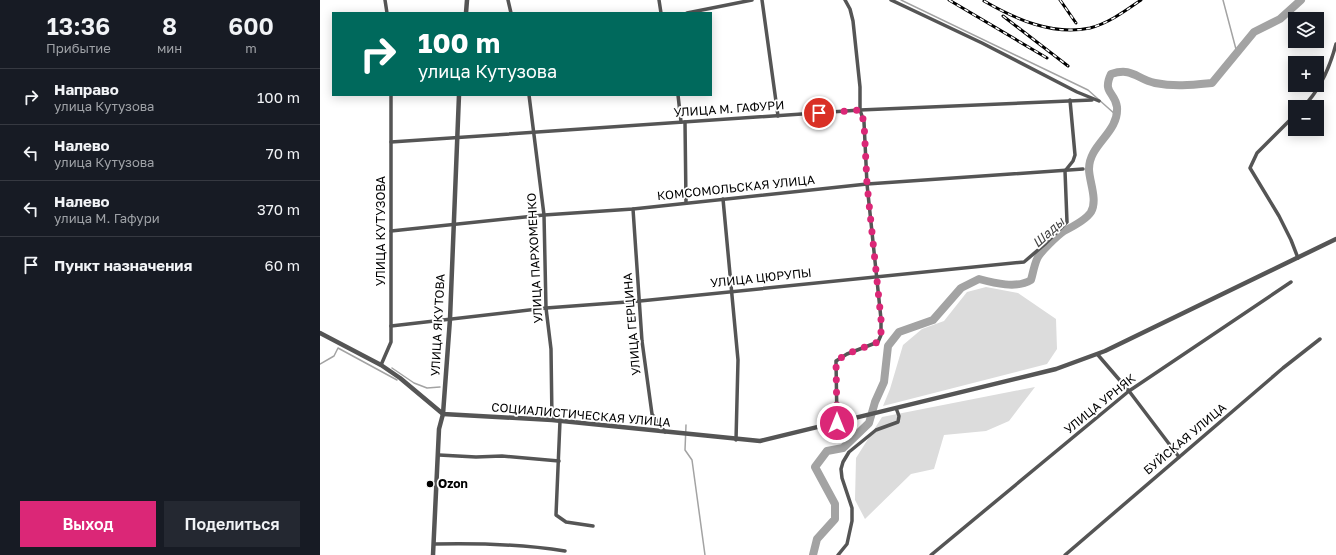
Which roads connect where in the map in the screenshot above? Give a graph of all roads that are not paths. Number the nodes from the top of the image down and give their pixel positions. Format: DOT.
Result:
graph roads {
  1 [pos="385,0"];
  2 [pos="467,0"];
  3 [pos="508,0"];
  4 [pos="659,0"];
  5 [pos="722,0"];
  6 [pos="752,0"];
  7 [pos="762,0"];
  8 [pos="845,0"];
  9 [pos="890,0"];
  10 [pos="722,5"];
  11 [pos="387,12"];
  12 [pos="466,12"];
  13 [pos="511,12"];
  14 [pos="661,12"];
  15 [pos="691,12"];
  16 [pos="1336,44"];
  17 [pos="391,96"];
  18 [pos="460,96"];
  19 [pos="529,96"];
  20 [pos="678,96"];
  21 [pos="1070,100"];
  22 [pos="1092,100"];
  23 [pos="1308,100"];
  24 [pos="1099,101"];
  25 [pos="860,110"];
  26 [pos="778,116"];
  27 [pos="683,122"];
  28 [pos="1288,122"];
  29 [pos="534,132"];
  30 [pos="458,138"];
  31 [pos="391,142"];
  32 [pos="1083,169"];
  33 [pos="1065,171"];
  34 [pos="867,184"];
  35 [pos="723,199"];
  36 [pos="686,203"];
  37 [pos="633,209"];
  38 [pos="544,215"];
  39 [pos="454,224"];
  40 [pos="391,231"];
  41 [pos="1336,239"];
  42 [pos="1298,258"];
  43 [pos="878,277"];
  44 [pos="1291,282"];
  45 [pos="731,291"];
  46 [pos="640,301"];
  47 [pos="546,308"];
  48 [pos="450,318"];
  49 [pos="391,326"];
  50 [pos="320,333"];
  51 [pos="1320,339"];
  52 [pos="1098,355"];
  53 [pos="381,365"];
  54 [pos="1129,392"];
  55 [pos="896,408"];
  56 [pos="443,414"];
  57 [pos="552,420"];
  58 [pos="560,421"];
  59 [pos="837,423"];
  60 [pos="666,433"];
  61 [pos="736,440"];
  62 [pos="439,455"];
  63 [pos="1179,457"];
  64 [pos="559,461"];
  65 [pos="593,526"];
  66 [pos="434,544"];
  67 [pos="565,551"];
  68 [pos="433,555"];
  69 [pos="838,555"];
  70 [pos="931,555"];
  71 [pos="1065,555"];
  1 -- 11 [label="street"];
  2 -- 12 [label="street"];
  3 -- 13 [label="street"];
  4 -- 14 [label="street"];
  5 -- 10 [label="street"];
  6 -- 10 [label="street"];
  7 -- 26 [label="street"];
  8 -- 25 [label="street"];
  9 -- 22 [label="street"];
  10 -- 15 [label="street"];
  16 -- 23 [label="street"];
  17 -- 31 [label="street, УЛИЦА КУТУЗОВА"];
  18 -- 30 [label="street, УЛИЦА ЯКУТОВА"];
  19 -- 29 [label="street, УЛИЦА ПАРХОМЕНКО"];
  20 -- 27 [label="street"];
  21 -- 22 [label="street, УЛИЦА М. ГАФУРИ"];
  21 -- 25 [label="street, УЛИЦА М. ГАФУРИ"];
  21 -- 33 [label="street"];
  22 -- 24 [label="street"];
  25 -- 26 [label="street, УЛИЦА М. ГАФУРИ"];
  25 -- 34 [label="street"];
  26 -- 27 [label="street, УЛИЦА М. ГАФУРИ"];
  27 -- 29 [label="street, УЛИЦА М. ГАФУРИ"];
  27 -- 36 [label="street"];
  28 -- 42 [label="street"];
  29 -- 30 [label="street, УЛИЦА М. ГАФУРИ"];
  29 -- 38 [label="street, УЛИЦА ПАРХОМЕНКО"];
  30 -- 31 [label="street, УЛИЦА М. ГАФУРИ"];
  30 -- 39 [label="street, УЛИЦА ЯКУТОВА"];
  31 -- 40 [label="street, УЛИЦА КУТУЗОВА"];
  32 -- 33 [label="street, КОМСОМОЛЬСКАЯ УЛИЦА"];
  33 -- 34 [label="street, КОМСОМОЛЬСКАЯ УЛИЦА"];
  33 -- 43 [label="street, УЛИЦА ЦЮРУПЫ"];
  34 -- 35 [label="street, КОМСОМОЛЬСКАЯ УЛИЦА"];
  34 -- 43 [label="street"];
  35 -- 36 [label="street, КОМСОМОЛЬСКАЯ УЛИЦА"];
  35 -- 45 [label="street"];
  36 -- 37 [label="street, КОМСОМОЛЬСКАЯ УЛИЦА"];
  37 -- 38 [label="street, КОМСОМОЛЬСКАЯ УЛИЦА"];
  37 -- 46 [label="street, УЛИЦА ГЕРЦИНА"];
  38 -- 39 [label="street, КОМСОМОЛЬСКАЯ УЛИЦА"];
  38 -- 47 [label="street, УЛИЦА ПАРХОМЕНКО"];
  39 -- 40 [label="street, КОМСОМОЛЬСКАЯ УЛИЦА"];
  39 -- 48 [label="street, УЛИЦА ЯКУТОВА"];
  40 -- 49 [label="street, УЛИЦА КУТУЗОВА"];
  41 -- 42 [label="street, СОЦИАЛИСТИЧЕСКАЯ УЛИЦА"];
  42 -- 52 [label="street, СОЦИАЛИСТИЧЕСКАЯ УЛИЦА"];
  43 -- 45 [label="street, УЛИЦА ЦЮРУПЫ"];
  43 -- 59 [label="street"];
  44 -- 54 [label="street, УЛИЦА УРНЯК"];
  45 -- 46 [label="street, УЛИЦА ЦЮРУПЫ"];
  45 -- 61 [label="street"];
  46 -- 47 [label="street, УЛИЦА ЦЮРУПЫ"];
  46 -- 60 [label="street, УЛИЦА ГЕРЦИНА"];
  47 -- 48 [label="street, УЛИЦА ЦЮРУПЫ"];
  47 -- 57 [label="street, УЛИЦА ПАРХОМЕНКО"];
  48 -- 49 [label="street, УЛИЦА ЦЮРУПЫ"];
  48 -- 56 [label="street, УЛИЦА ЯКУТОВА"];
  49 -- 53 [label="street, УЛИЦА КУТУЗОВА"];
  50 -- 53 [label="street"];
  51 -- 63 [label="street, БУЙСКАЯ УЛИЦА"];
  52 -- 54 [label="street"];
  52 -- 55 [label="street, СОЦИАЛИСТИЧЕСКАЯ УЛИЦА"];
  53 -- 56 [label="street"];
  54 -- 63 [label="street"];
  54 -- 70 [label="street, УЛИЦА УРНЯК"];
  55 -- 59 [label="street, СОЦИАЛИСТИЧЕСКАЯ УЛИЦА"];
  55 -- 69 [label="street"];
  56 -- 57 [label="street, СОЦИАЛИСТИЧЕСКАЯ УЛИЦА"];
  56 -- 62 [label="street, УЛИЦА ЯКУТОВА"];
  57 -- 58 [label="street, СОЦИАЛИСТИЧЕСКАЯ УЛИЦА"];
  58 -- 60 [label="street, СОЦИАЛИСТИЧЕСКАЯ УЛИЦА"];
  58 -- 64 [label="street"];
  59 -- 61 [label="street, СОЦИАЛИСТИЧЕСКАЯ УЛИЦА"];
  60 -- 61 [label="street, СОЦИАЛИСТИЧЕСКАЯ УЛИЦА"];
  62 -- 64 [label="street"];
  62 -- 66 [label="street, УЛИЦА ЯКУТОВА"];
  63 -- 71 [label="street, БУЙСКАЯ УЛИЦА"];
  64 -- 65 [label="street"];
  66 -- 67 [label="street"];
  66 -- 68 [label="street, УЛИЦА ЯКУТОВА"];
}
